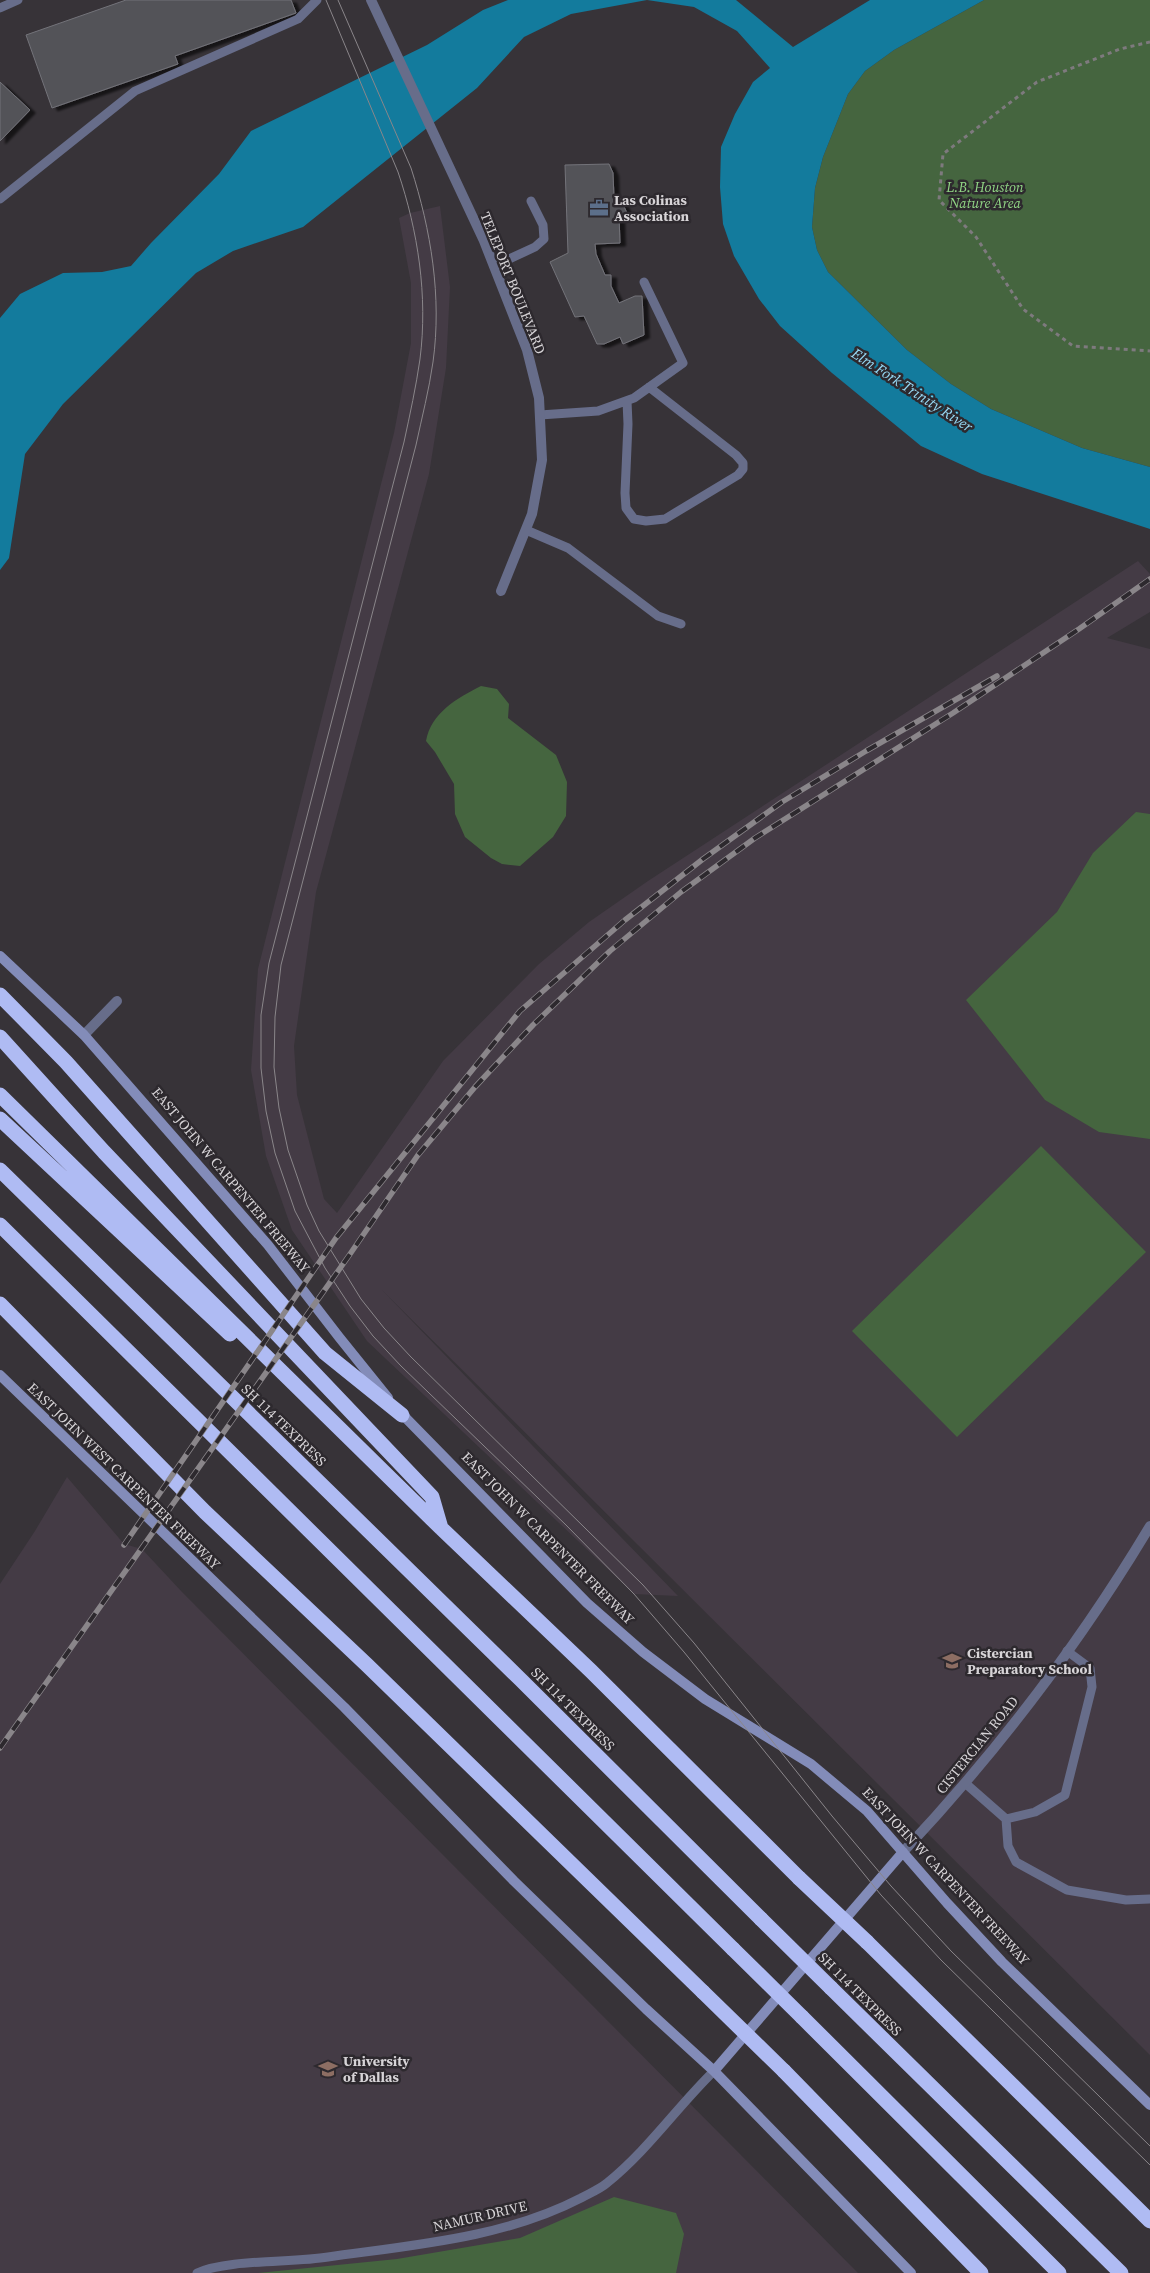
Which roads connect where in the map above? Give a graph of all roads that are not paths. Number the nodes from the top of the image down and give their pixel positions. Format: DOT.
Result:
graph roads {
  1 [pos="18,0"];
  2 [pos="317,0"];
  3 [pos="372,1"];
  4 [pos="0,8"];
  5 [pos="0,199"];
  6 [pos="531,201"];
  7 [pos="494,266"];
  8 [pos="644,282"];
  9 [pos="649,387"];
  10 [pos="627,401"];
  11 [pos="540,415"];
  12 [pos="526,530"];
  13 [pos="501,591"];
  14 [pos="681,624"];
  15 [pos="0,956"];
  16 [pos="0,995"];
  17 [pos="117,1001"];
  18 [pos="84,1035"];
  19 [pos="0,1037"];
  20 [pos="0,1095"];
  21 [pos="0,1119"];
  22 [pos="0,1170"];
  23 [pos="0,1225"];
  24 [pos="0,1304"];
  25 [pos="0,1376"];
  26 [pos="287,1377"];
  27 [pos="402,1415"];
  28 [pos="1150,1526"];
  29 [pos="442,1529"];
  30 [pos="1067,1651"];
  31 [pos="965,1783"];
  32 [pos="1006,1819"];
  33 [pos="903,1852"];
  34 [pos="1150,1899"];
  35 [pos="714,2071"];
  36 [pos="1150,2104"];
  37 [pos="1150,2221"];
  38 [pos="197,2273"];
  39 [pos="911,2273"];
  40 [pos="981,2273"];
  41 [pos="1059,2273"];
  42 [pos="1121,2273"];
  1 -- 4 [label="lane"];
  2 -- 5 [label="lane"];
  3 -- 7 [label="street, TELEPORT BOULEVARD"];
  6 -- 7 [label="lane"];
  7 -- 11 [label="street, TELEPORT BOULEVARD"];
  8 -- 9 [label="lane"];
  9 -- 10 [label="lane"];
  9 -- 10 [label="lane"];
  10 -- 11 [label="lane"];
  11 -- 12 [label="street, TELEPORT BOULEVARD"];
  12 -- 13 [label="street, TELEPORT BOULEVARD"];
  12 -- 14 [label="lane"];
  15 -- 18 [label="main road, EAST JOHN W CARPENTER FREEWAY"];
  16 -- 27 [label="highway"];
  17 -- 18 [label="street"];
  18 -- 27 [label="main road, EAST JOHN W CARPENTER FREEWAY"];
  19 -- 29 [label="highway"];
  20 -- 26 [label="highway"];
  21 -- 26 [label="highway"];
  22 -- 42 [label="highway, SH 114 TEXPRESS, bridge"];
  23 -- 41 [label="highway, bridge"];
  24 -- 40 [label="highway, bridge"];
  25 -- 35 [label="main road, EAST JOHN WEST CARPENTER FREEWAY"];
  26 -- 29 [label="highway"];
  27 -- 33 [label="main road, EAST JOHN W CARPENTER FREEWAY"];
  28 -- 30 [label="street, CISTERCIAN ROAD"];
  29 -- 37 [label="highway, bridge"];
  30 -- 31 [label="street, CISTERCIAN ROAD"];
  30 -- 32 [label="lane"];
  31 -- 32 [label="lane"];
  31 -- 33 [label="street, CISTERCIAN ROAD"];
  32 -- 34 [label="lane"];
  33 -- 35 [label="main road"];
  33 -- 36 [label="main road, EAST JOHN W CARPENTER FREEWAY"];
  35 -- 38 [label="lane, NAMUR DRIVE"];
  35 -- 39 [label="main road"];
}
